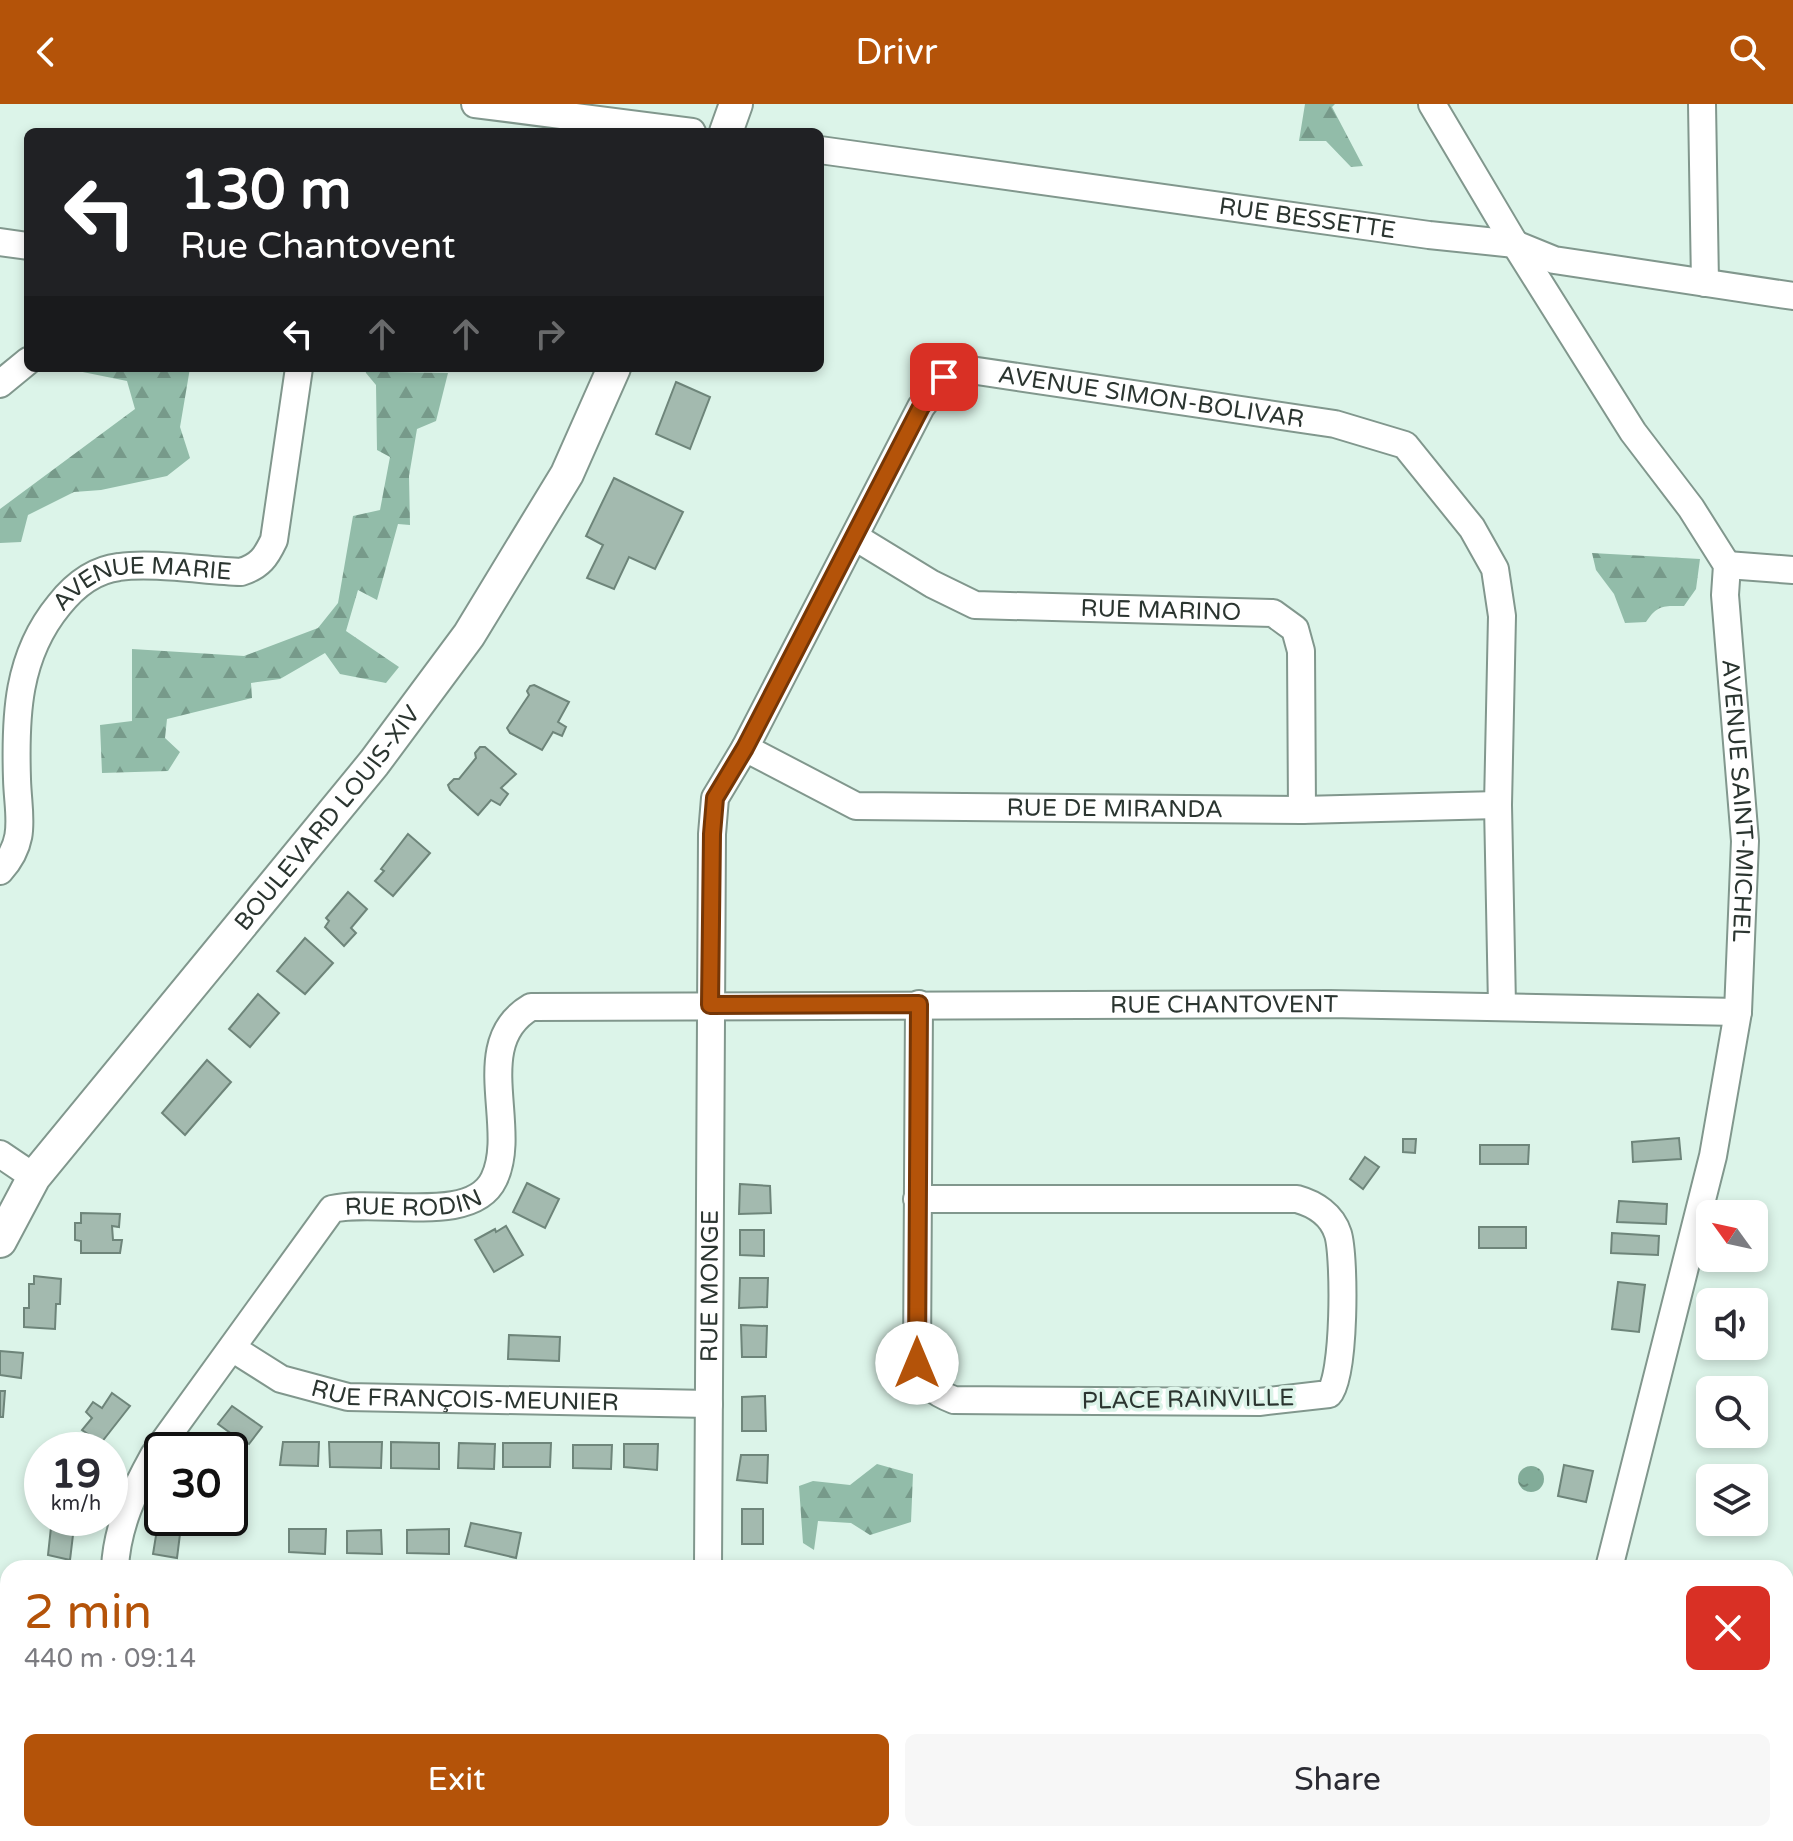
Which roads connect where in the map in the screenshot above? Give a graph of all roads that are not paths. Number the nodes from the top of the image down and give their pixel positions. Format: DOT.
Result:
graph roads {
  1 [pos="736,104"];
  2 [pos="1432,104"];
  3 [pos="1702,104"];
  4 [pos="485,105"];
  5 [pos="661,128"];
  6 [pos="727,128"];
  7 [pos="824,151"];
  8 [pos="0,242"];
  9 [pos="1515,244"];
  10 [pos="24,245"];
  11 [pos="1705,283"];
  12 [pos="1793,296"];
  13 [pos="24,364"];
  14 [pos="298,372"];
  15 [pos="612,372"];
  16 [pos="0,384"];
  17 [pos="855,537"];
  18 [pos="1727,565"];
  19 [pos="1793,570"];
  20 [pos="745,748"];
  21 [pos="8,782"];
  22 [pos="1498,805"];
  23 [pos="1302,810"];
  24 [pos="0,871"];
  25 [pos="919,1004"];
  26 [pos="710,1005"];
  27 [pos="1502,1006"];
  28 [pos="1738,1012"];
  29 [pos="0,1154"];
  30 [pos="34,1177"];
  31 [pos="917,1199"];
  32 [pos="0,1241"];
  33 [pos="232,1348"];
  34 [pos="709,1404"];
  35 [pos="116,1560"];
  36 [pos="708,1560"];
  37 [pos="1611,1560"];
  1 -- 6 [label="main road"];
  2 -- 9 [label="street"];
  3 -- 11 [label="street"];
  4 -- 5 [label="street"];
  7 -- 9 [label="street, RUE BESSETTE"];
  8 -- 10 [label="street"];
  9 -- 11 [label="street, RUE BESSETTE"];
  9 -- 18 [label="street"];
  11 -- 12 [label="street, RUE BESSETTE"];
  13 -- 16 [label="street"];
  14 -- 21 [label="street, AVENUE MARIE"];
  15 -- 30 [label="main road, BOULEVARD LOUIS-XIV"];
  17 -- 20 [label="street, AVENUE SIMON-BOLIVAR"];
  17 -- 22 [label="street, AVENUE SIMON-BOLIVAR"];
  17 -- 23 [label="street, RUE MARINO"];
  18 -- 19 [label="street"];
  18 -- 28 [label="street, AVENUE SAINT-MICHEL"];
  20 -- 23 [label="street, RUE DE MIRANDA"];
  20 -- 26 [label="street, AVENUE SIMON-BOLIVAR"];
  21 -- 24 [label="street, AVENUE MARIE"];
  22 -- 23 [label="street, RUE DE MIRANDA"];
  22 -- 27 [label="street, AVENUE SIMON-BOLIVAR"];
  25 -- 26 [label="street, RUE CHANTOVENT"];
  25 -- 27 [label="street, RUE CHANTOVENT"];
  25 -- 31 [label="street, PLACE RAINVILLE"];
  26 -- 33 [label="street, RUE RODIN"];
  26 -- 34 [label="street, RUE MONGE"];
  27 -- 28 [label="street, RUE CHANTOVENT"];
  28 -- 37 [label="street, AVENUE SAINT-MICHEL"];
  29 -- 30 [label="street"];
  30 -- 32 [label="main road, BOULEVARD LOUIS-XIV"];
  31 -- 31 [label="street, PLACE RAINVILLE"];
  33 -- 34 [label="street, RUE FRANÇOIS-MEUNIER"];
  33 -- 35 [label="street, RUE RODIN"];
  34 -- 36 [label="street, RUE MONGE"];
}
